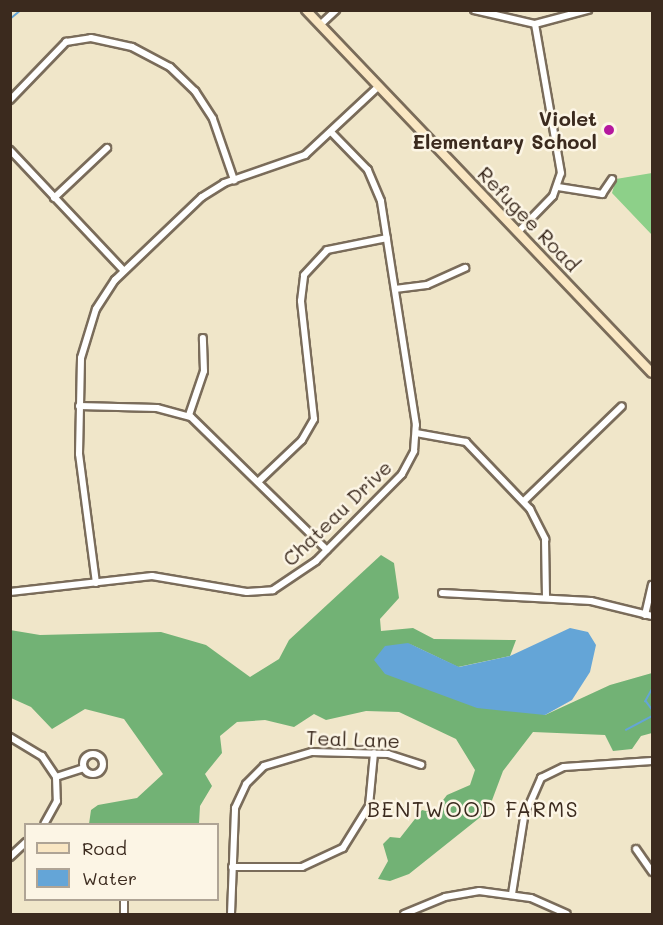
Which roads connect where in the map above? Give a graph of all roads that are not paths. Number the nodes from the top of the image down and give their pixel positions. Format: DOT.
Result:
graph roads {
  1 [pos="306,10"];
  2 [pos="336,10"];
  3 [pos="474,10"];
  4 [pos="588,10"];
  5 [pos="536,24"];
  6 [pos="320,25"];
  7 [pos="378,87"];
  8 [pos="10,100"];
  9 [pos="332,133"];
  10 [pos="107,147"];
  11 [pos="10,150"];
  12 [pos="612,179"];
  13 [pos="234,180"];
  14 [pos="558,187"];
  15 [pos="54,198"];
  16 [pos="518,232"];
  17 [pos="387,238"];
  18 [pos="465,268"];
  19 [pos="124,271"];
  20 [pos="395,289"];
  21 [pos="203,338"];
  22 [pos="652,373"];
  23 [pos="79,406"];
  24 [pos="622,406"];
  25 [pos="189,416"];
  26 [pos="416,433"];
  27 [pos="260,481"];
  28 [pos="524,501"];
  29 [pos="327,550"];
  30 [pos="96,584"];
  31 [pos="652,585"];
  32 [pos="10,592"];
  33 [pos="442,593"];
  34 [pos="546,598"];
  35 [pos="645,615"];
  36 [pos="652,616"];
  37 [pos="10,737"];
  38 [pos="374,753"];
  39 [pos="652,761"];
  40 [pos="421,765"];
  41 [pos="84,768"];
  42 [pos="56,777"];
  43 [pos="45,823"];
  44 [pos="24,844"];
  45 [pos="636,849"];
  46 [pos="10,857"];
  47 [pos="232,867"];
  48 [pos="652,872"];
  49 [pos="512,894"];
  50 [pos="415,912"];
  51 [pos="231,915"];
  52 [pos="404,915"];
  53 [pos="567,915"];
  1 -- 6 [label="main road, Refugee Road"];
  2 -- 6 [label="street"];
  3 -- 5 [label="street"];
  4 -- 5 [label="street"];
  5 -- 14 [label="street"];
  6 -- 7 [label="main road, Refugee Road"];
  7 -- 9 [label="street"];
  7 -- 16 [label="main road, Refugee Road"];
  8 -- 13 [label="street"];
  9 -- 13 [label="street"];
  9 -- 17 [label="street, Chateau Drive"];
  10 -- 15 [label="street"];
  11 -- 15 [label="street"];
  12 -- 14 [label="street"];
  13 -- 19 [label="street"];
  14 -- 16 [label="street"];
  15 -- 19 [label="street"];
  16 -- 22 [label="main road, Refugee Road"];
  17 -- 20 [label="street, Chateau Drive"];
  17 -- 27 [label="street"];
  18 -- 20 [label="street"];
  19 -- 23 [label="street"];
  20 -- 26 [label="street, Chateau Drive"];
  21 -- 25 [label="street"];
  23 -- 25 [label="street"];
  23 -- 30 [label="street"];
  24 -- 28 [label="street"];
  25 -- 27 [label="street"];
  26 -- 28 [label="street"];
  26 -- 29 [label="street, Chateau Drive"];
  27 -- 29 [label="street"];
  28 -- 34 [label="street"];
  29 -- 30 [label="street, Chateau Drive"];
  30 -- 32 [label="street, Chateau Drive"];
  31 -- 35 [label="street"];
  33 -- 34 [label="street"];
  34 -- 35 [label="street"];
  35 -- 36 [label="street"];
  37 -- 42 [label="street"];
  38 -- 40 [label="street, Teal Lane"];
  38 -- 47 [label="street"];
  38 -- 47 [label="street, Teal Lane"];
  39 -- 49 [label="street"];
  41 -- 42 [label="street"];
  42 -- 43 [label="street"];
  44 -- 46 [label="street"];
  45 -- 48 [label="street"];
  47 -- 51 [label="street, Teal Lane"];
  49 -- 50 [label="street"];
  49 -- 53 [label="street"];
  50 -- 52 [label="street"];
}
